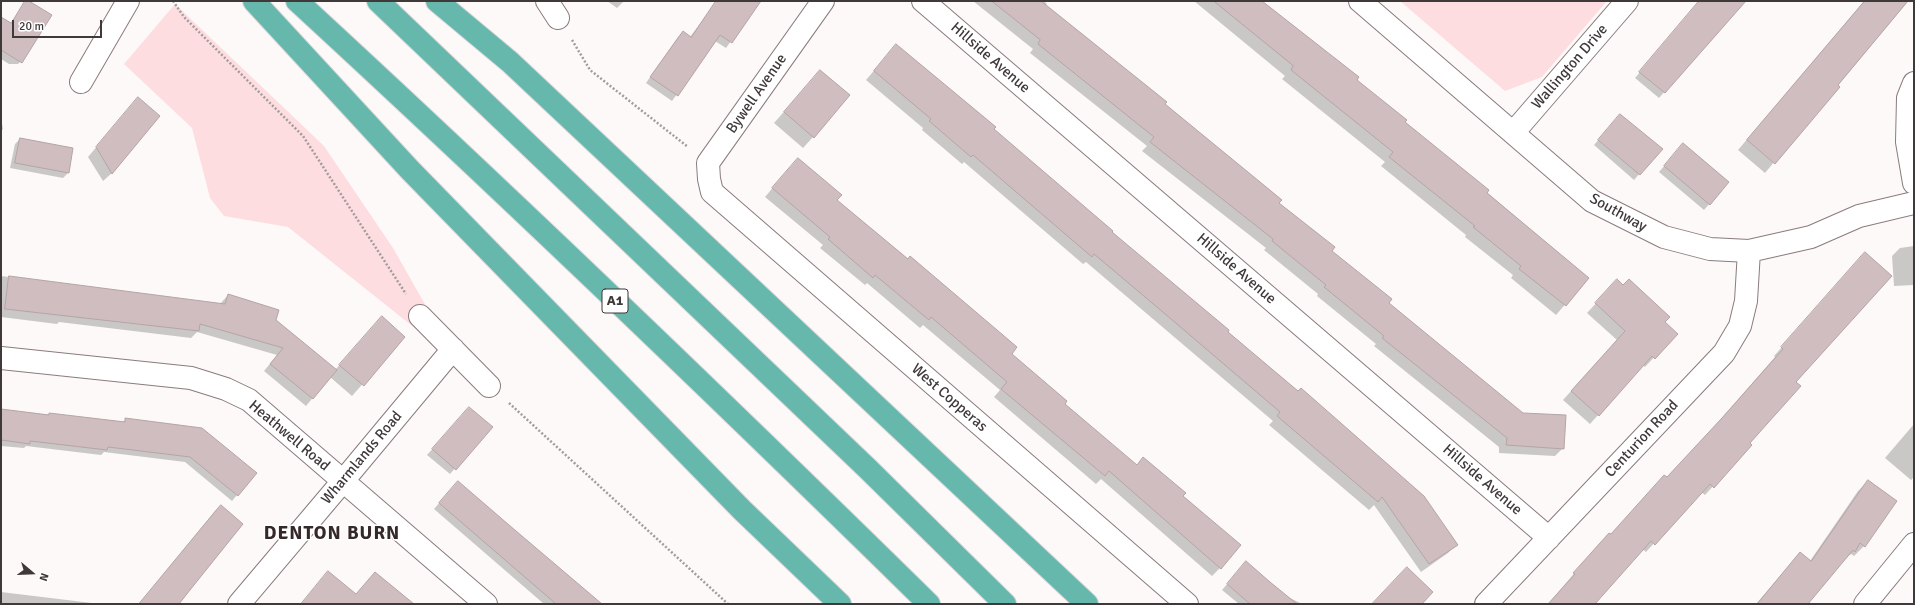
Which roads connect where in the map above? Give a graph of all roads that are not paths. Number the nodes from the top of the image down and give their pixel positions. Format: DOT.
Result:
graph roads {
  1 [pos="128,1"];
  2 [pos="254,1"];
  3 [pos="298,1"];
  4 [pos="378,1"];
  5 [pos="437,1"];
  6 [pos="460,1"];
  7 [pos="823,1"];
  8 [pos="923,1"];
  9 [pos="1360,1"];
  10 [pos="1627,1"];
  11 [pos="510,62"];
  12 [pos="81,82"];
  13 [pos="1914,83"];
  14 [pos="1513,133"];
  15 [pos="1914,183"];
  16 [pos="712,192"];
  17 [pos="1914,203"];
  18 [pos="1748,251"];
  19 [pos="420,316"];
  20 [pos="453,349"];
  21 [pos="1,358"];
  22 [pos="489,386"];
  23 [pos="343,481"];
  24 [pos="1549,538"];
  25 [pos="1914,544"];
  26 [pos="239,604"];
  27 [pos="486,604"];
  28 [pos="840,604"];
  29 [pos="929,604"];
  30 [pos="1005,604"];
  31 [pos="1087,604"];
  32 [pos="1187,604"];
  33 [pos="1486,604"];
  34 [pos="1865,604"];
  1 -- 12 [label="street"];
  2 -- 28 [label="highway"];
  3 -- 29 [label="highway, A1"];
  4 -- 30 [label="highway"];
  5 -- 11 [label="highway"];
  6 -- 11 [label="highway"];
  7 -- 16 [label="street, Bywell Avenue"];
  8 -- 24 [label="street, Hillside Avenue"];
  9 -- 14 [label="street, Southway"];
  10 -- 14 [label="street, Wallington Drive"];
  11 -- 31 [label="highway"];
  13 -- 15 [label="street"];
  14 -- 18 [label="street, Southway"];
  16 -- 32 [label="street, West Copperas"];
  17 -- 18 [label="street, Southway"];
  18 -- 24 [label="street, Centurion Road"];
  19 -- 20 [label="street"];
  20 -- 22 [label="street"];
  20 -- 23 [label="street, Wharmlands Road"];
  21 -- 23 [label="street, Heathwell Road"];
  23 -- 26 [label="street, Wharmlands Road"];
  23 -- 27 [label="street, Heathwell Road"];
  24 -- 33 [label="street, Centurion Road"];
  25 -- 34 [label="street"];
}
